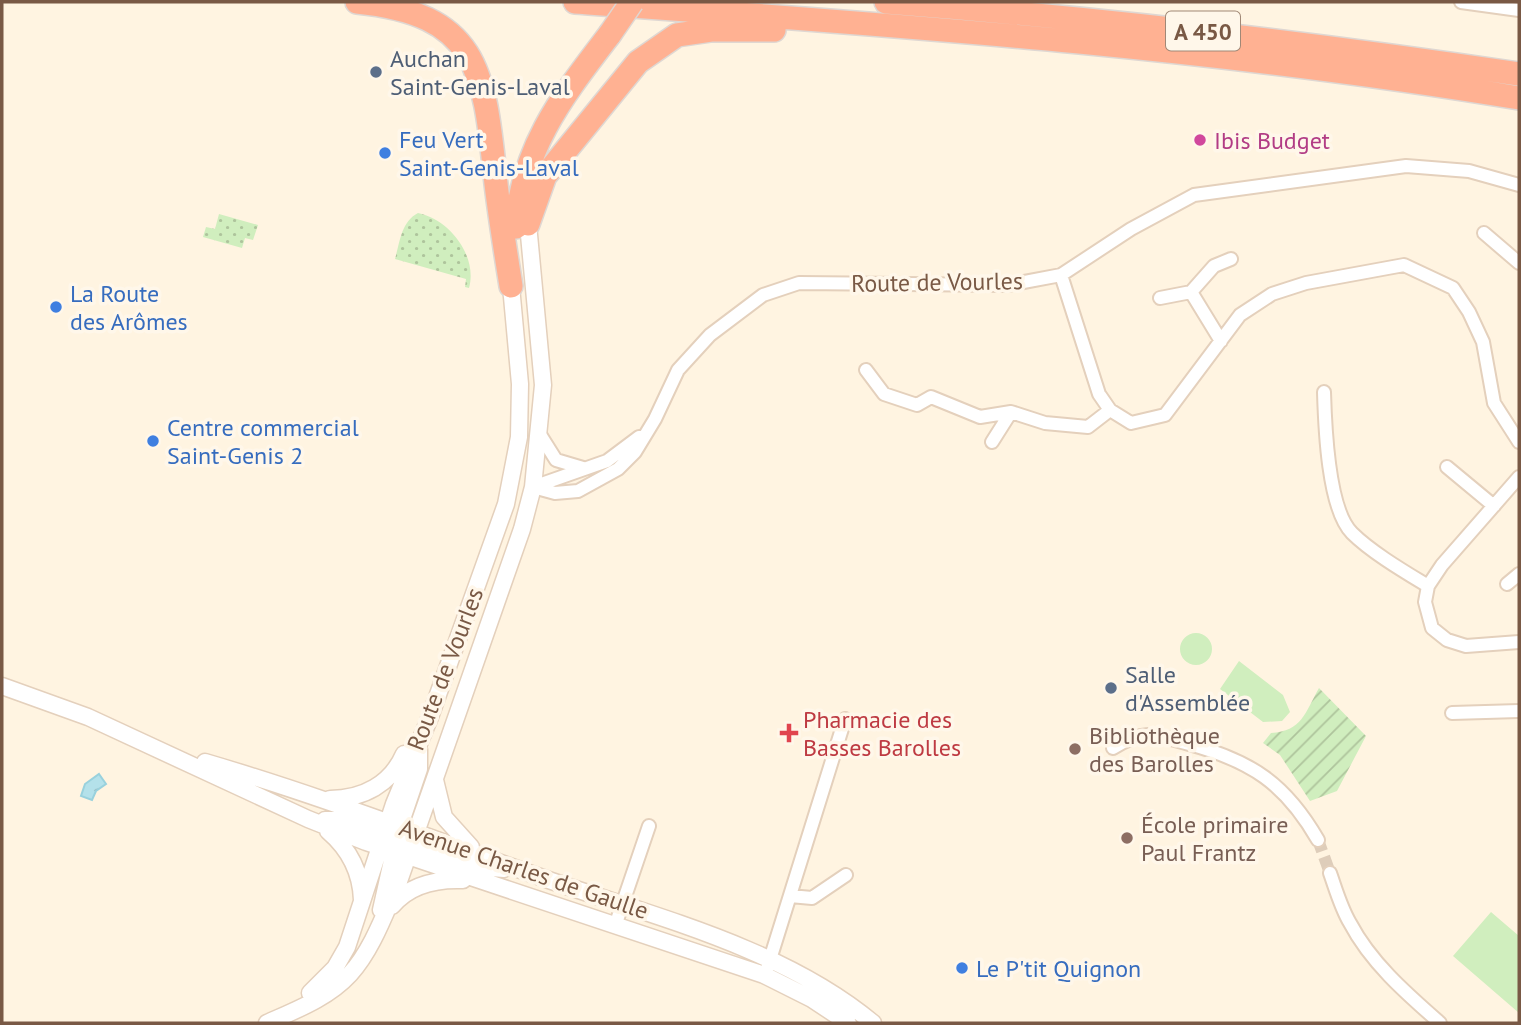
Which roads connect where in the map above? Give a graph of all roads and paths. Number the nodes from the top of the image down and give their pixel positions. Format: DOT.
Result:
graph roads {
  1 [pos="357,2"];
  2 [pos="575,2"];
  3 [pos="632,2"];
  4 [pos="1461,2"];
  5 [pos="1519,10"];
  6 [pos="884,13"];
  7 [pos="1519,74"];
  8 [pos="1519,98"];
  9 [pos="1519,185"];
  10 [pos="523,215"];
  11 [pos="1484,233"];
  12 [pos="1231,259"];
  13 [pos="1519,263"];
  14 [pos="1060,275"];
  15 [pos="511,286"];
  16 [pos="1191,292"];
  17 [pos="1160,298"];
  18 [pos="1221,341"];
  19 [pos="866,370"];
  20 [pos="1324,392"];
  21 [pos="1110,410"];
  22 [pos="1011,412"];
  23 [pos="647,430"];
  24 [pos="539,433"];
  25 [pos="519,437"];
  26 [pos="992,442"];
  27 [pos="1519,442"];
  28 [pos="1447,467"];
  29 [pos="587,469"];
  30 [pos="1519,477"];
  31 [pos="533,487"];
  32 [pos="506,505"];
  33 [pos="1494,506"];
  34 [pos="510,562"];
  35 [pos="1519,574"];
  36 [pos="479,580"];
  37 [pos="1507,584"];
  38 [pos="1428,586"];
  39 [pos="1519,642"];
  40 [pos="2,686"];
  41 [pos="1519,711"];
  42 [pos="1452,713"];
  43 [pos="430,717"];
  44 [pos="845,719"];
  45 [pos="1113,748"];
  46 [pos="159,749"];
  47 [pos="434,776"];
  48 [pos="324,800"];
  49 [pos="308,819"];
  50 [pos="649,826"];
  51 [pos="398,839"];
  52 [pos="1318,840"];
  53 [pos="484,856"];
  54 [pos="523,871"];
  55 [pos="1330,873"];
  56 [pos="846,875"];
  57 [pos="478,881"];
  58 [pos="790,896"];
  59 [pos="622,905"];
  60 [pos="362,906"];
  61 [pos="382,919"];
  62 [pos="615,926"];
  63 [pos="767,968"];
  64 [pos="272,1021"];
  65 [pos="848,1023"];
  66 [pos="873,1023"];
  67 [pos="1440,1023"];
  1 -- 15 [label="highway"];
  2 -- 6 [label="highway, A 450"];
  3 -- 10 [label="highway, bridge"];
  4 -- 5 [label="street"];
  6 -- 7 [label="highway, A 450"];
  6 -- 8 [label="highway, A 450"];
  6 -- 10 [label="highway"];
  9 -- 14 [label="street, Route de Vourles"];
  10 -- 15 [label="highway"];
  10 -- 24 [label="street, Route de Vourles"];
  11 -- 13 [label="street"];
  12 -- 16 [label="street"];
  14 -- 21 [label="street"];
  14 -- 23 [label="street, Route de Vourles"];
  15 -- 25 [label="street, Route de Vourles"];
  16 -- 17 [label="street"];
  16 -- 18 [label="street"];
  18 -- 21 [label="street"];
  18 -- 27 [label="street"];
  19 -- 22 [label="street"];
  20 -- 38 [label="street"];
  21 -- 22 [label="street"];
  22 -- 26 [label="street"];
  23 -- 29 [label="street, Route de Vourles"];
  23 -- 31 [label="street, Route de Vourles"];
  24 -- 29 [label="street"];
  24 -- 31 [label="street, Route de Vourles"];
  25 -- 31 [label="street"];
  25 -- 32 [label="street, Route de Vourles"];
  28 -- 33 [label="street"];
  29 -- 31 [label="street, Route de Vourles"];
  30 -- 33 [label="street"];
  31 -- 32 [label="street"];
  31 -- 34 [label="street, Route de Vourles"];
  32 -- 36 [label="street, Route de Vourles"];
  33 -- 38 [label="street"];
  34 -- 36 [label="street"];
  34 -- 47 [label="street, Route de Vourles"];
  35 -- 37 [label="street"];
  36 -- 43 [label="street, Route de Vourles"];
  38 -- 39 [label="street"];
  40 -- 46 [label="street, Avenue Charles de Gaulle"];
  41 -- 42 [label="street"];
  43 -- 48 [label="street"];
  43 -- 51 [label="street, Route de Vourles"];
  44 -- 58 [label="street"];
  45 -- 52 [label="street"];
  46 -- 48 [label="street, Avenue Charles de Gaulle"];
  46 -- 49 [label="street, Avenue Charles de Gaulle"];
  47 -- 51 [label="street, Route de Vourles"];
  47 -- 53 [label="street"];
  48 -- 51 [label="street, Avenue Charles de Gaulle"];
  49 -- 51 [label="street"];
  49 -- 60 [label="street"];
  50 -- 59 [label="street"];
  51 -- 53 [label="street, Avenue Charles de Gaulle"];
  51 -- 54 [label="street"];
  51 -- 57 [label="street, Avenue Charles de Gaulle"];
  51 -- 60 [label="street, Route de Vourles"];
  51 -- 61 [label="street"];
  53 -- 54 [label="street, Avenue Charles de Gaulle"];
  54 -- 59 [label="street, Avenue Charles de Gaulle"];
  55 -- 67 [label="street"];
  56 -- 58 [label="street"];
  57 -- 61 [label="street"];
  57 -- 62 [label="street, Avenue Charles de Gaulle"];
  58 -- 63 [label="street"];
  59 -- 62 [label="street"];
  59 -- 63 [label="street, Avenue Charles de Gaulle"];
  60 -- 64 [label="street, Route de Vourles"];
  61 -- 64 [label="street, Route de Vourles"];
  62 -- 63 [label="street, Avenue Charles de Gaulle"];
  63 -- 65 [label="street, Avenue Charles de Gaulle"];
  63 -- 66 [label="street, Avenue Charles de Gaulle"];
}
